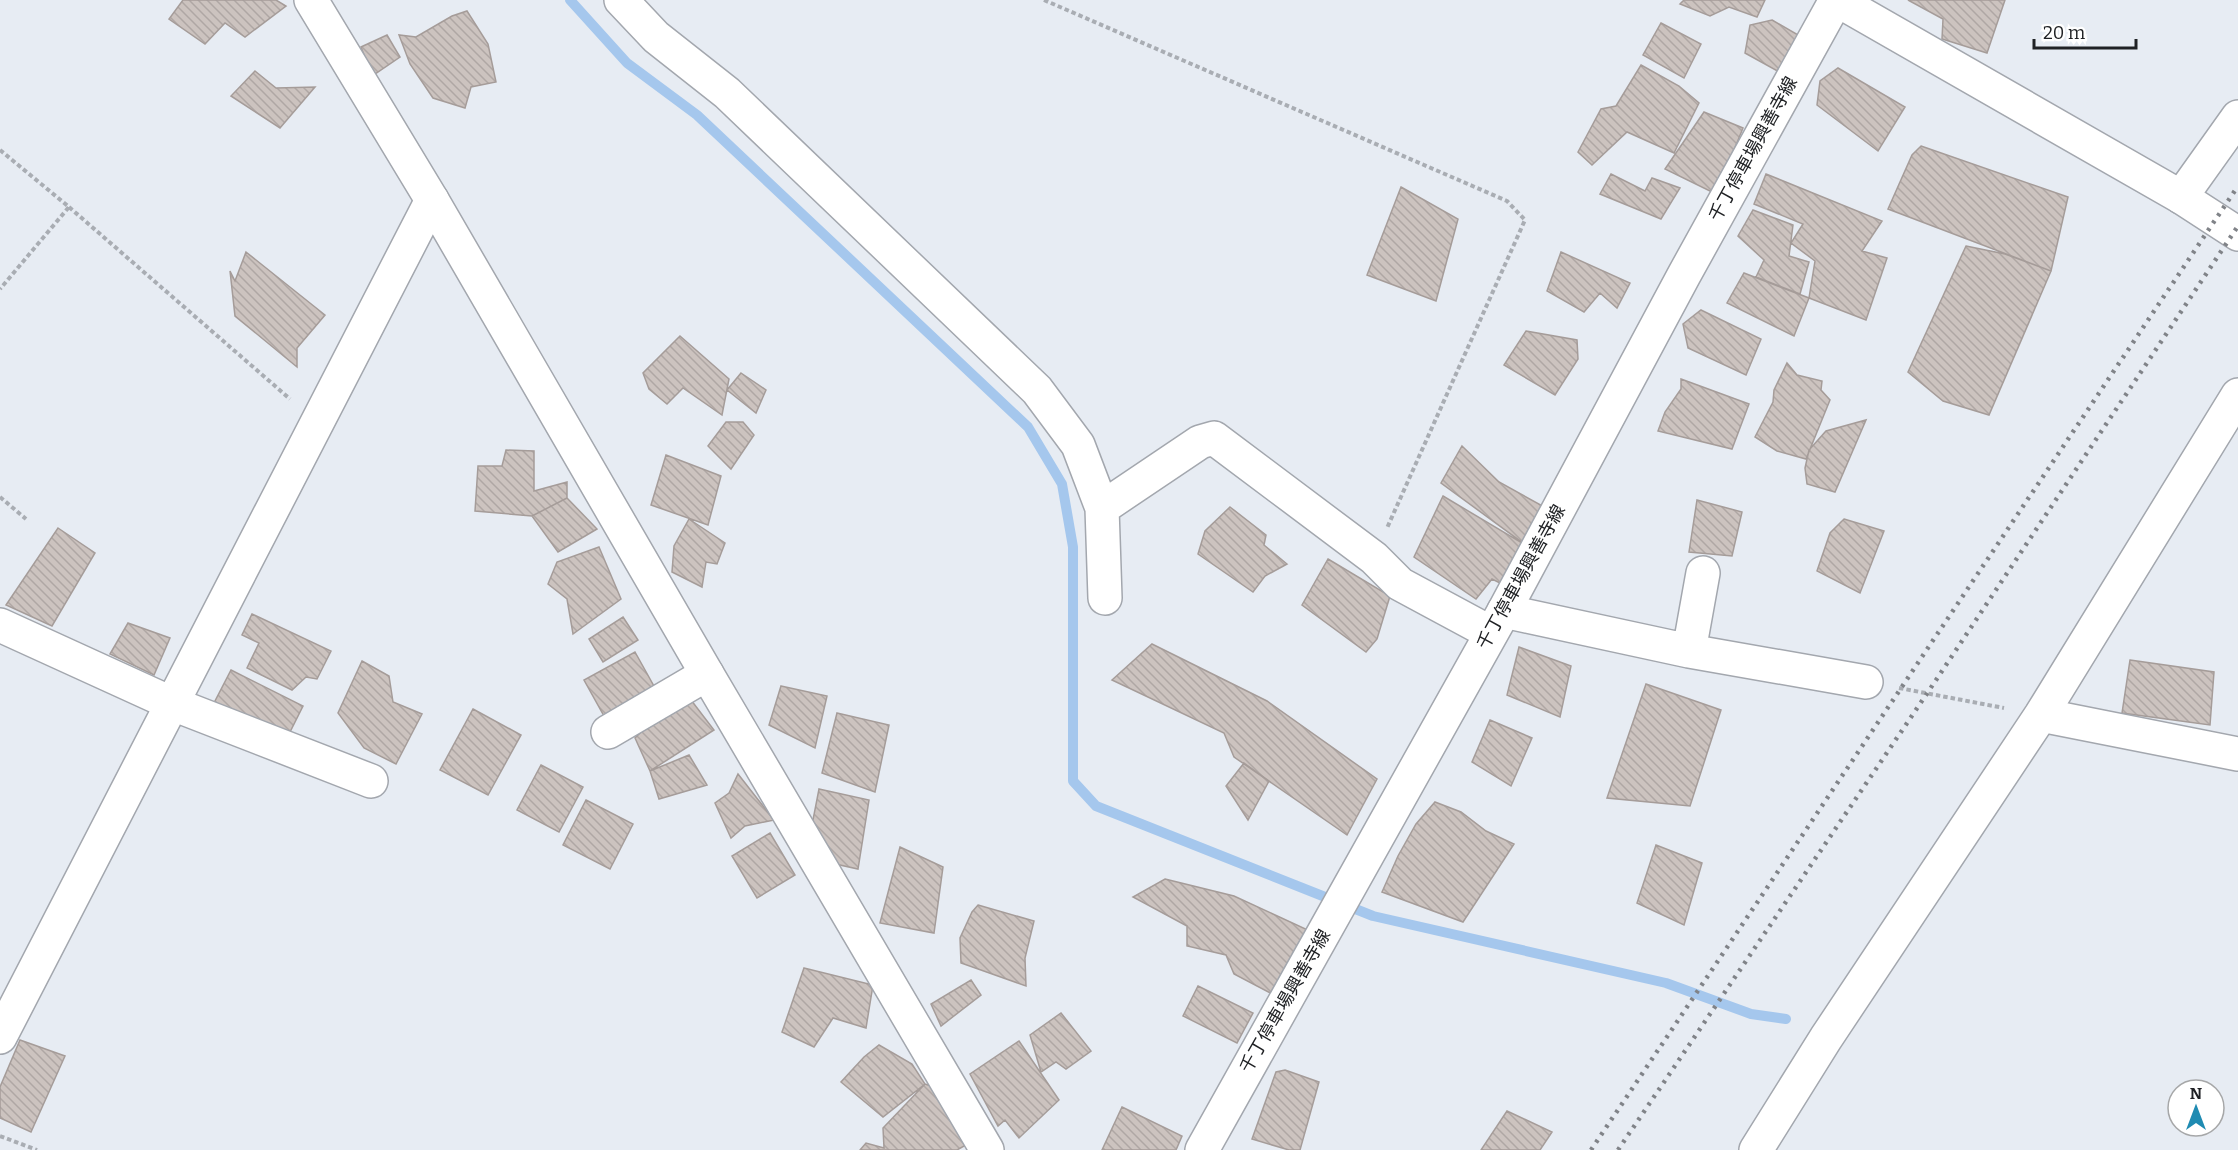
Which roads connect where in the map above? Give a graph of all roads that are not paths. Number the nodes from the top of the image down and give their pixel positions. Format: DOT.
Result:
graph roads {
  1 [pos="311,0"];
  2 [pos="621,0"];
  3 [pos="1837,0"];
  4 [pos="2238,117"];
  5 [pos="2181,197"];
  6 [pos="432,200"];
  7 [pos="2238,234"];
  8 [pos="2238,395"];
  9 [pos="1102,508"];
  10 [pos="1703,573"];
  11 [pos="1105,598"];
  12 [pos="1497,622"];
  13 [pos="0,625"];
  14 [pos="1689,651"];
  15 [pos="707,674"];
  16 [pos="1866,682"];
  17 [pos="173,704"];
  18 [pos="2041,714"];
  19 [pos="608,732"];
  20 [pos="2238,754"];
  21 [pos="371,781"];
  22 [pos="0,1037"];
  23 [pos="987,1150"];
  24 [pos="1202,1150"];
  25 [pos="1756,1150"];
  1 -- 6 [label="street"];
  2 -- 9 [label="street"];
  3 -- 5 [label="street, 千丁停車場興善寺線"];
  3 -- 12 [label="street, 千丁停車場興善寺線"];
  4 -- 5 [label="street"];
  5 -- 7 [label="street, 千丁停車場興善寺線"];
  6 -- 15 [label="street"];
  6 -- 17 [label="street"];
  8 -- 18 [label="street"];
  9 -- 11 [label="street"];
  9 -- 12 [label="street"];
  10 -- 14 [label="street"];
  12 -- 14 [label="street"];
  12 -- 24 [label="street, 千丁停車場興善寺線"];
  13 -- 17 [label="street"];
  14 -- 16 [label="street"];
  15 -- 19 [label="street"];
  15 -- 23 [label="street"];
  17 -- 21 [label="street"];
  17 -- 22 [label="street"];
  18 -- 20 [label="street"];
  18 -- 25 [label="street"];
}
